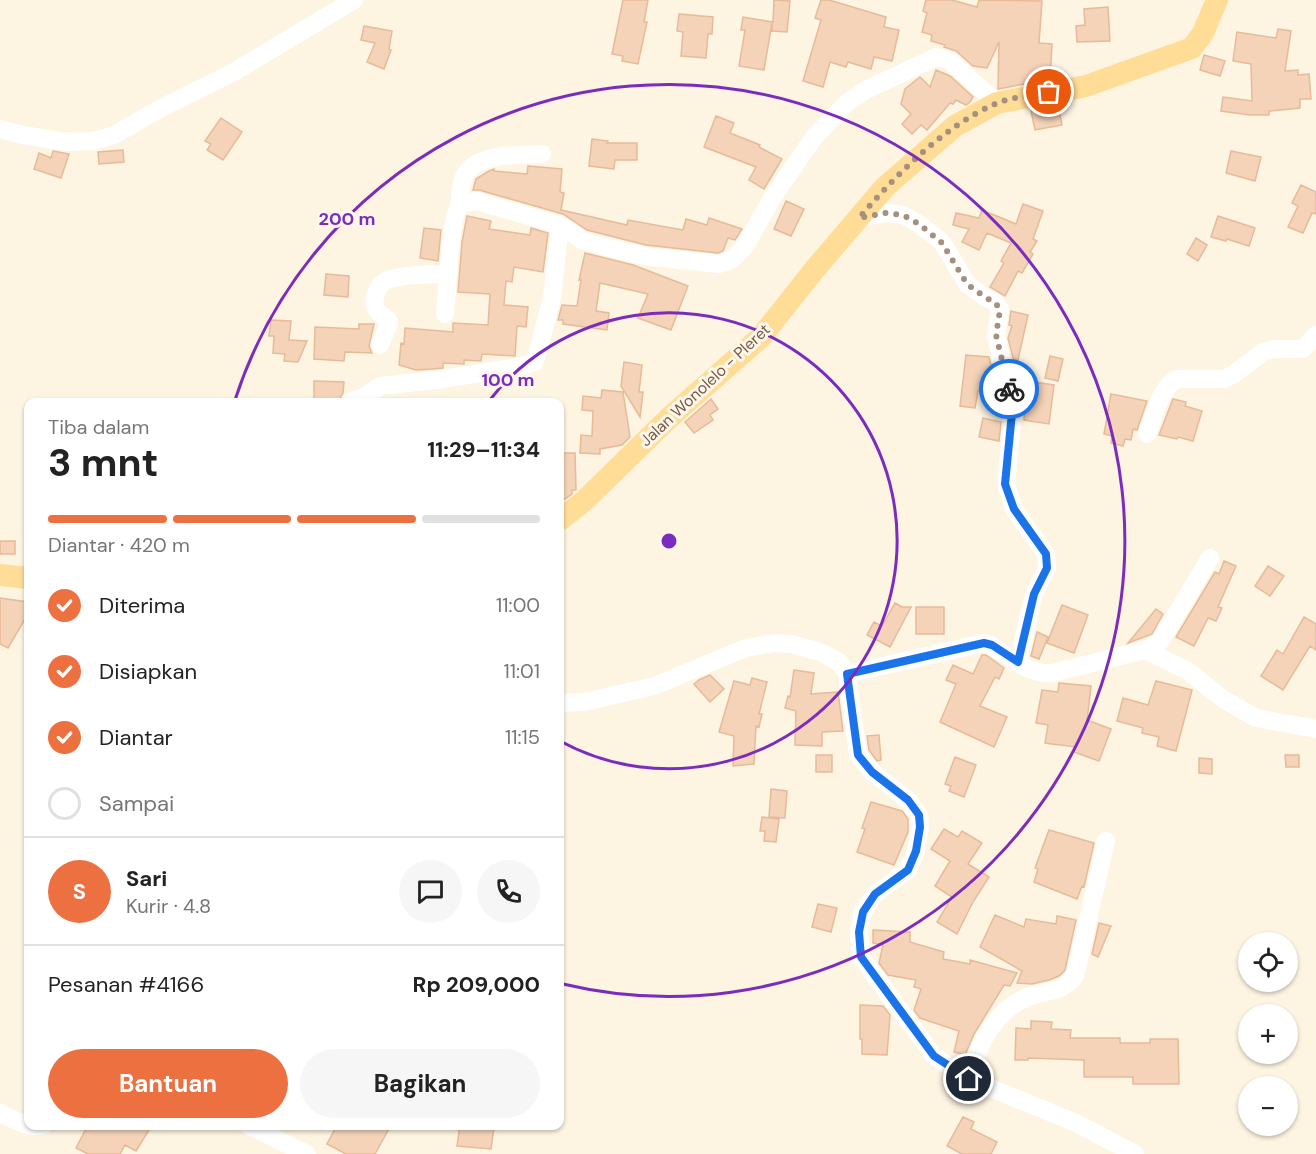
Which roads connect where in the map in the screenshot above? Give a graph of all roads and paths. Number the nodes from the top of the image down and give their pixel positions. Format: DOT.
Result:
graph roads {
  1 [pos="354,0"];
  2 [pos="1217,0"];
  3 [pos="997,103"];
  4 [pos="0,129"];
  5 [pos="542,154"];
  6 [pos="459,206"];
  7 [pos="859,218"];
  8 [pos="560,225"];
  9 [pos="449,273"];
  10 [pos="446,314"];
  11 [pos="1316,334"];
  12 [pos="380,345"];
  13 [pos="361,398"];
  14 [pos="1147,434"];
  15 [pos="564,517"];
  16 [pos="1210,558"];
  17 [pos="0,575"];
  18 [pos="24,578"];
  19 [pos="1145,650"];
  20 [pos="1018,662"];
  21 [pos="847,674"];
  22 [pos="564,703"];
  23 [pos="1316,729"];
  24 [pos="1106,840"];
  25 [pos="969,1079"];
  26 [pos="0,1113"];
  27 [pos="24,1123"];
  28 [pos="258,1130"];
  29 [pos="307,1154"];
  30 [pos="1135,1154"];
  1 -- 4 [label="street"];
  2 -- 3 [label="main road, Jalan Wonolelo - Pleret"];
  3 -- 7 [label="main road, Jalan Wonolelo - Pleret"];
  3 -- 8 [label="street"];
  5 -- 6 [label="street"];
  6 -- 8 [label="street"];
  6 -- 9 [label="street"];
  7 -- 15 [label="main road, Jalan Wonolelo - Pleret"];
  7 -- 20 [label="street"];
  8 -- 13 [label="street"];
  9 -- 10 [label="street"];
  9 -- 12 [label="street"];
  11 -- 14 [label="street"];
  16 -- 19 [label="street"];
  17 -- 18 [label="main road"];
  19 -- 20 [label="street"];
  19 -- 23 [label="street"];
  20 -- 21 [label="street"];
  21 -- 22 [label="street"];
  21 -- 25 [label="street"];
  24 -- 25 [label="street"];
  25 -- 30 [label="street"];
  26 -- 27 [label="street"];
  28 -- 29 [label="street"];
}
